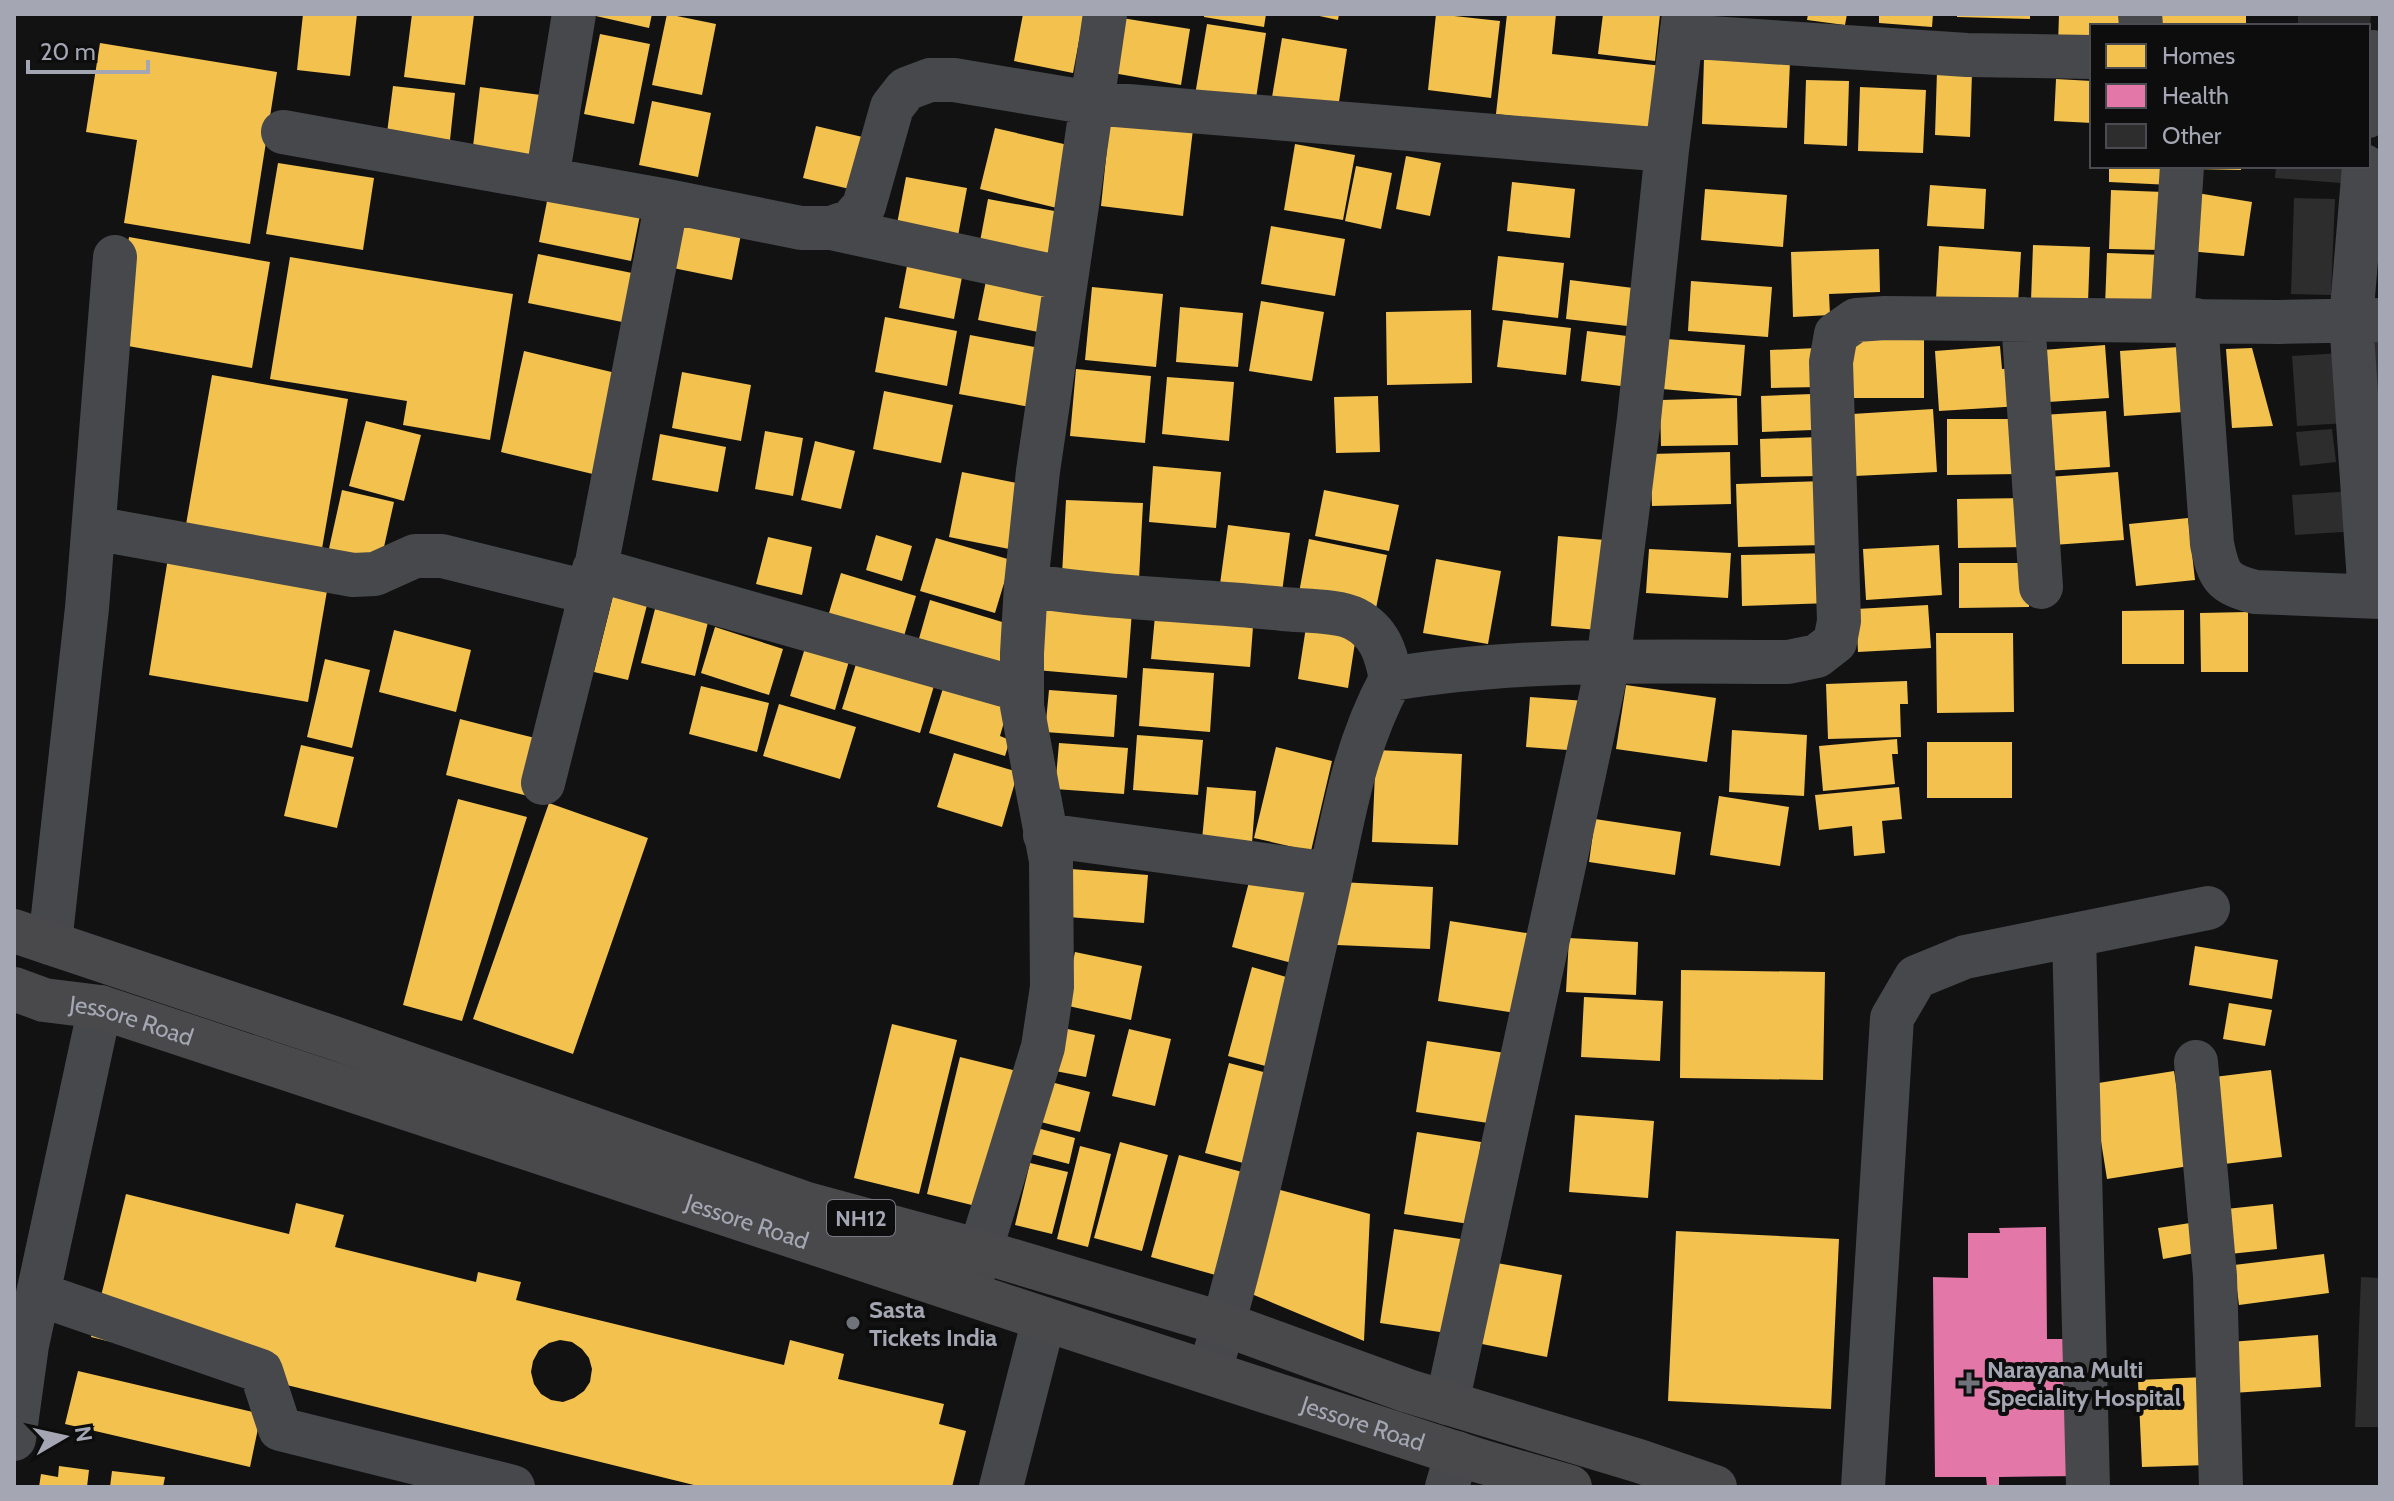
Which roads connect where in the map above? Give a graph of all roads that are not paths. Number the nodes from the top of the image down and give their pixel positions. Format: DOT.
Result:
graph roads {
  1 [pos="574,14"];
  2 [pos="1105,14"];
  3 [pos="1682,25"];
  4 [pos="2374,52"];
  5 [pos="2090,57"];
  6 [pos="2370,95"];
  7 [pos="1091,103"];
  8 [pos="283,132"];
  9 [pos="1667,150"];
  10 [pos="2182,168"];
  11 [pos="2364,168"];
  12 [pos="547,179"];
  13 [pos="667,201"];
  14 [pos="831,228"];
  15 [pos="115,257"];
  16 [pos="1066,279"];
  17 [pos="2023,319"];
  18 [pos="2184,320"];
  19 [pos="2366,320"];
  20 [pos="94,528"];
  21 [pos="592,581"];
  22 [pos="1026,585"];
  23 [pos="2041,587"];
  24 [pos="2375,596"];
  25 [pos="1608,663"];
  26 [pos="1391,679"];
  27 [pos="1022,690"];
  28 [pos="543,783"];
  29 [pos="1045,835"];
  30 [pos="1331,874"];
  31 [pos="2208,908"];
  32 [pos="2074,935"];
  33 [pos="32,937"];
  34 [pos="14,989"];
  35 [pos="100,1007"];
  36 [pos="2196,1062"];
  37 [pos="980,1251"];
  38 [pos="967,1292"];
  39 [pos="38,1294"];
  40 [pos="1044,1319"];
  41 [pos="1224,1324"];
  42 [pos="1210,1371"];
  43 [pos="1447,1403"];
  44 [pos="14,1439"];
  45 [pos="1452,1470"];
  46 [pos="513,1487"];
  47 [pos="1001,1487"];
  48 [pos="1570,1487"];
  49 [pos="1715,1487"];
  50 [pos="1863,1487"];
  51 [pos="2088,1487"];
  52 [pos="2221,1487"];
  1 -- 12 [label="street"];
  2 -- 7 [label="street"];
  3 -- 5 [label="street"];
  3 -- 9 [label="street"];
  4 -- 6 [label="street"];
  7 -- 9 [label="street"];
  7 -- 14 [label="street"];
  7 -- 16 [label="street"];
  8 -- 12 [label="street"];
  9 -- 25 [label="street"];
  10 -- 18 [label="street"];
  11 -- 19 [label="street"];
  12 -- 13 [label="street"];
  13 -- 14 [label="street"];
  13 -- 21 [label="street"];
  14 -- 16 [label="street"];
  15 -- 20 [label="street"];
  16 -- 22 [label="street"];
  17 -- 18 [label="street"];
  17 -- 23 [label="street"];
  17 -- 25 [label="street"];
  18 -- 19 [label="street"];
  18 -- 24 [label="street"];
  19 -- 24 [label="street"];
  20 -- 21 [label="street"];
  20 -- 33 [label="street"];
  21 -- 27 [label="street"];
  21 -- 28 [label="street"];
  22 -- 26 [label="street"];
  22 -- 27 [label="street"];
  25 -- 26 [label="street"];
  25 -- 43 [label="street"];
  26 -- 30 [label="street"];
  27 -- 29 [label="street"];
  29 -- 30 [label="street"];
  29 -- 37 [label="street"];
  30 -- 41 [label="street"];
  31 -- 32 [label="street"];
  32 -- 50 [label="street"];
  32 -- 51 [label="street"];
  33 -- 37 [label="highway, NH12"];
  34 -- 35 [label="highway, Jessore Road / NH12"];
  35 -- 38 [label="highway, Jessore Road / NH12"];
  35 -- 39 [label="street"];
  36 -- 52 [label="street"];
  37 -- 38 [label="street"];
  37 -- 41 [label="highway, NH12"];
  38 -- 40 [label="highway, Jessore Road / NH12"];
  39 -- 44 [label="street"];
  39 -- 46 [label="street"];
  40 -- 42 [label="highway, Jessore Road / NH12"];
  40 -- 47 [label="street"];
  41 -- 42 [label="street"];
  41 -- 43 [label="highway, NH12"];
  42 -- 45 [label="highway, Jessore Road / NH12"];
  43 -- 49 [label="highway, NH12"];
  45 -- 48 [label="highway, Jessore Road / NH12"];
}
